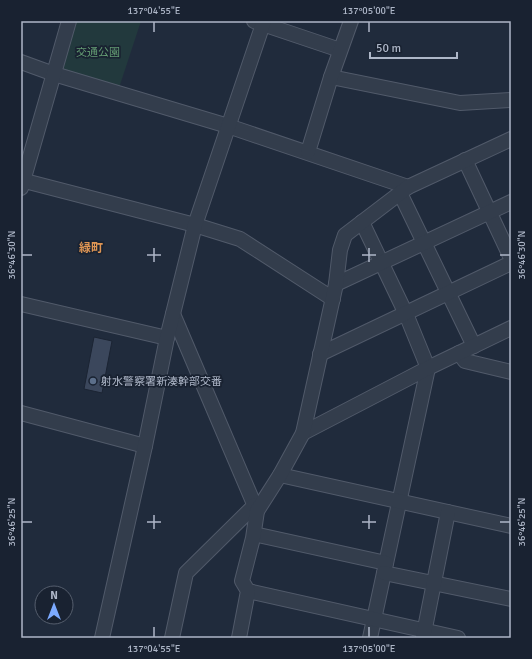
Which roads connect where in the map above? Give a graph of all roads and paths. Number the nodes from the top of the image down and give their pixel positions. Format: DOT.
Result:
graph roads {
  1 [pos="69,21"];
  2 [pos="351,21"];
  3 [pos="260,22"];
  4 [pos="340,50"];
  5 [pos="21,62"];
  6 [pos="54,74"];
  7 [pos="331,77"];
  8 [pos="511,100"];
  9 [pos="228,126"];
  10 [pos="511,139"];
  11 [pos="308,152"];
  12 [pos="465,160"];
  13 [pos="22,183"];
  14 [pos="404,190"];
  15 [pos="511,202"];
  16 [pos="489,212"];
  17 [pos="362,222"];
  18 [pos="194,225"];
  19 [pos="424,242"];
  20 [pos="511,258"];
  21 [pos="382,262"];
  22 [pos="511,263"];
  23 [pos="336,284"];
  24 [pos="449,293"];
  25 [pos="333,299"];
  26 [pos="21,304"];
  27 [pos="173,314"];
  28 [pos="406,314"];
  29 [pos="511,328"];
  30 [pos="167,338"];
  31 [pos="474,346"];
  32 [pos="460,353"];
  33 [pos="320,354"];
  34 [pos="428,368"];
  35 [pos="511,372"];
  36 [pos="21,412"];
  37 [pos="303,433"];
  38 [pos="145,446"];
  39 [pos="280,475"];
  40 [pos="399,501"];
  41 [pos="256,508"];
  42 [pos="448,512"];
  43 [pos="511,526"];
  44 [pos="254,534"];
  45 [pos="385,568"];
  46 [pos="434,583"];
  47 [pos="248,591"];
  48 [pos="511,599"];
  49 [pos="374,620"];
  50 [pos="423,634"];
  51 [pos="102,638"];
  52 [pos="172,638"];
  53 [pos="239,638"];
  54 [pos="370,638"];
  55 [pos="458,638"];
  1 -- 6 [label="street"];
  2 -- 4 [label="street"];
  3 -- 4 [label="street"];
  3 -- 9 [label="street"];
  4 -- 7 [label="street"];
  5 -- 6 [label="street"];
  6 -- 9 [label="street"];
  6 -- 13 [label="street"];
  7 -- 8 [label="street"];
  7 -- 11 [label="street"];
  9 -- 11 [label="street"];
  9 -- 18 [label="street"];
  10 -- 12 [label="street"];
  11 -- 14 [label="street"];
  12 -- 14 [label="street"];
  12 -- 16 [label="street"];
  13 -- 18 [label="street"];
  14 -- 17 [label="street"];
  14 -- 19 [label="street"];
  15 -- 16 [label="street"];
  16 -- 19 [label="street"];
  16 -- 20 [label="street"];
  17 -- 21 [label="street"];
  17 -- 23 [label="street"];
  18 -- 25 [label="street"];
  18 -- 27 [label="street"];
  19 -- 21 [label="street"];
  19 -- 24 [label="street"];
  21 -- 23 [label="street"];
  21 -- 28 [label="street"];
  22 -- 24 [label="street"];
  23 -- 25 [label="street"];
  24 -- 28 [label="street"];
  24 -- 31 [label="street"];
  25 -- 33 [label="street"];
  26 -- 30 [label="street"];
  27 -- 30 [label="street"];
  27 -- 41 [label="street"];
  28 -- 33 [label="street"];
  28 -- 34 [label="street"];
  29 -- 31 [label="street"];
  30 -- 38 [label="street"];
  31 -- 32 [label="street"];
  32 -- 34 [label="street"];
  32 -- 35 [label="street"];
  33 -- 37 [label="street"];
  34 -- 37 [label="street"];
  34 -- 40 [label="street"];
  36 -- 38 [label="street"];
  37 -- 39 [label="street"];
  38 -- 51 [label="street"];
  39 -- 40 [label="street"];
  39 -- 41 [label="street"];
  40 -- 42 [label="street"];
  40 -- 45 [label="street"];
  41 -- 44 [label="street"];
  41 -- 52 [label="street"];
  42 -- 43 [label="street"];
  42 -- 46 [label="street"];
  44 -- 45 [label="street"];
  44 -- 47 [label="street"];
  45 -- 46 [label="street"];
  45 -- 49 [label="street"];
  46 -- 48 [label="street"];
  46 -- 50 [label="street"];
  47 -- 49 [label="street"];
  47 -- 53 [label="street"];
  49 -- 50 [label="street"];
  49 -- 54 [label="street"];
  50 -- 55 [label="street"];
}
